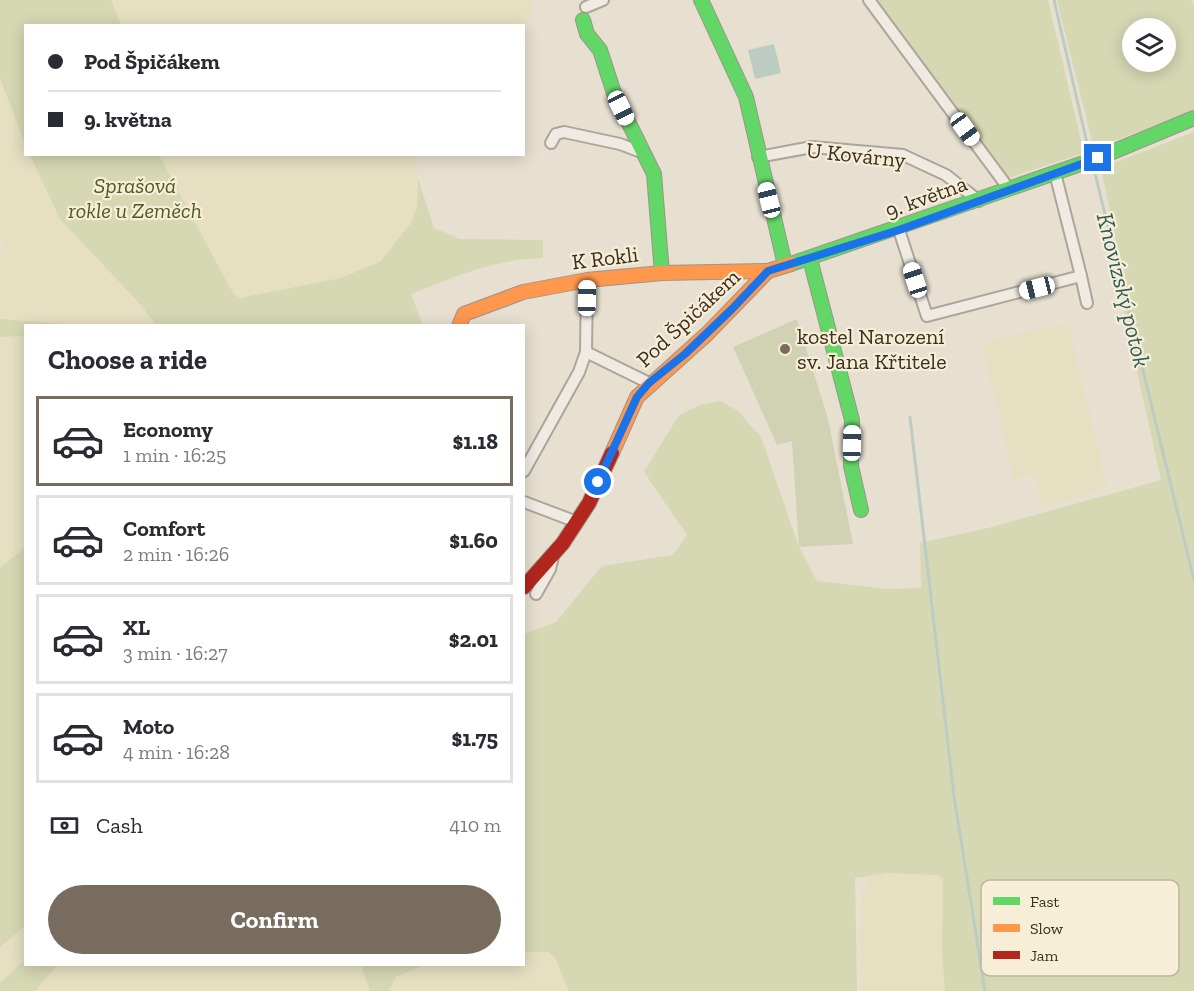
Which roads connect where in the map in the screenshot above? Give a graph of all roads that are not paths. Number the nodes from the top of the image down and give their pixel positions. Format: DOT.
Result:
graph roads {
  1 [pos="603,0"];
  2 [pos="701,0"];
  3 [pos="869,0"];
  4 [pos="585,13"];
  5 [pos="1194,118"];
  6 [pos="550,143"];
  7 [pos="644,153"];
  8 [pos="758,157"];
  9 [pos="1055,173"];
  10 [pos="1009,189"];
  11 [pos="979,201"];
  12 [pos="899,230"];
  13 [pos="810,259"];
  14 [pos="785,265"];
  15 [pos="768,271"];
  16 [pos="662,273"];
  17 [pos="1081,276"];
  18 [pos="587,280"];
  19 [pos="1087,303"];
  20 [pos="460,324"];
  21 [pos="586,352"];
  22 [pos="649,383"];
  23 [pos="525,469"];
  24 [pos="525,502"];
  25 [pos="861,510"];
  26 [pos="577,522"];
  27 [pos="530,591"];
  1 -- 4 [label="street"];
  2 -- 8 [label="street"];
  3 -- 10 [label="street"];
  4 -- 7 [label="street"];
  5 -- 9 [label="street, 9. května"];
  6 -- 7 [label="street"];
  7 -- 16 [label="street"];
  8 -- 11 [label="street, U Kovárny"];
  8 -- 14 [label="street"];
  9 -- 10 [label="street, 9. května"];
  9 -- 17 [label="street"];
  10 -- 11 [label="street, 9. května"];
  11 -- 12 [label="street, 9. května"];
  12 -- 13 [label="street, 9. května"];
  12 -- 17 [label="street"];
  13 -- 14 [label="street, 9. května"];
  13 -- 25 [label="street"];
  14 -- 15 [label="street, 9. května"];
  15 -- 16 [label="street, K Rokli"];
  15 -- 22 [label="street, Pod Špičákem"];
  16 -- 18 [label="street, K Rokli"];
  17 -- 19 [label="street"];
  18 -- 20 [label="street, K Rokli"];
  18 -- 21 [label="street"];
  21 -- 22 [label="street"];
  21 -- 23 [label="street"];
  22 -- 26 [label="street, Pod Špičákem"];
  24 -- 26 [label="street"];
  26 -- 27 [label="street, Pod Špičákem"];
}
